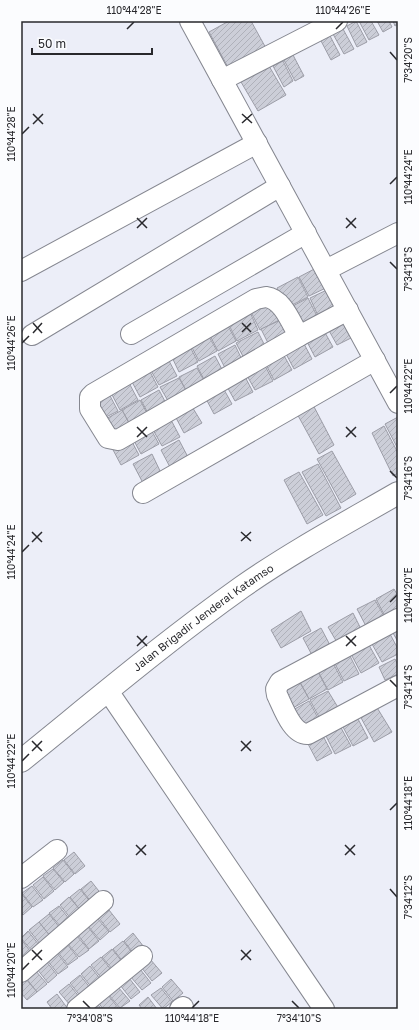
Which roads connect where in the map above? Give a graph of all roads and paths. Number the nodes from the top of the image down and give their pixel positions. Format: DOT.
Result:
graph roads {
  1 [pos="190,21"];
  2 [pos="337,21"];
  3 [pos="222,80"];
  4 [pos="257,143"];
  5 [pos="280,186"];
  6 [pos="306,233"];
  7 [pos="398,233"];
  8 [pos="326,270"];
  9 [pos="21,271"];
  10 [pos="348,310"];
  11 [pos="131,334"];
  12 [pos="32,335"];
  13 [pos="299,336"];
  14 [pos="375,360"];
  15 [pos="398,403"];
  16 [pos="398,492"];
  17 [pos="143,493"];
  18 [pos="398,619"];
  19 [pos="398,686"];
  20 [pos="108,691"];
  21 [pos="21,761"];
  22 [pos="57,850"];
  23 [pos="21,878"];
  24 [pos="102,901"];
  25 [pos="142,956"];
  26 [pos="21,972"];
  27 [pos="77,1009"];
  28 [pos="324,1009"];
  1 -- 3 [label="street"];
  2 -- 3 [label="street"];
  3 -- 4 [label="street"];
  4 -- 5 [label="street"];
  4 -- 9 [label="street"];
  5 -- 6 [label="street"];
  5 -- 12 [label="street"];
  6 -- 8 [label="street"];
  6 -- 11 [label="street"];
  7 -- 8 [label="street"];
  8 -- 10 [label="street"];
  10 -- 13 [label="street"];
  10 -- 14 [label="street"];
  13 -- 13 [label="street"];
  14 -- 15 [label="street"];
  14 -- 17 [label="street"];
  16 -- 20 [label="main road, Jalan Brigadir Jenderal Katamso"];
  18 -- 19 [label="street"];
  20 -- 21 [label="main road, Jalan Brigadir Jenderal Katamso"];
  20 -- 28 [label="street"];
  22 -- 23 [label="street"];
  24 -- 26 [label="street"];
  25 -- 27 [label="street"];
}
